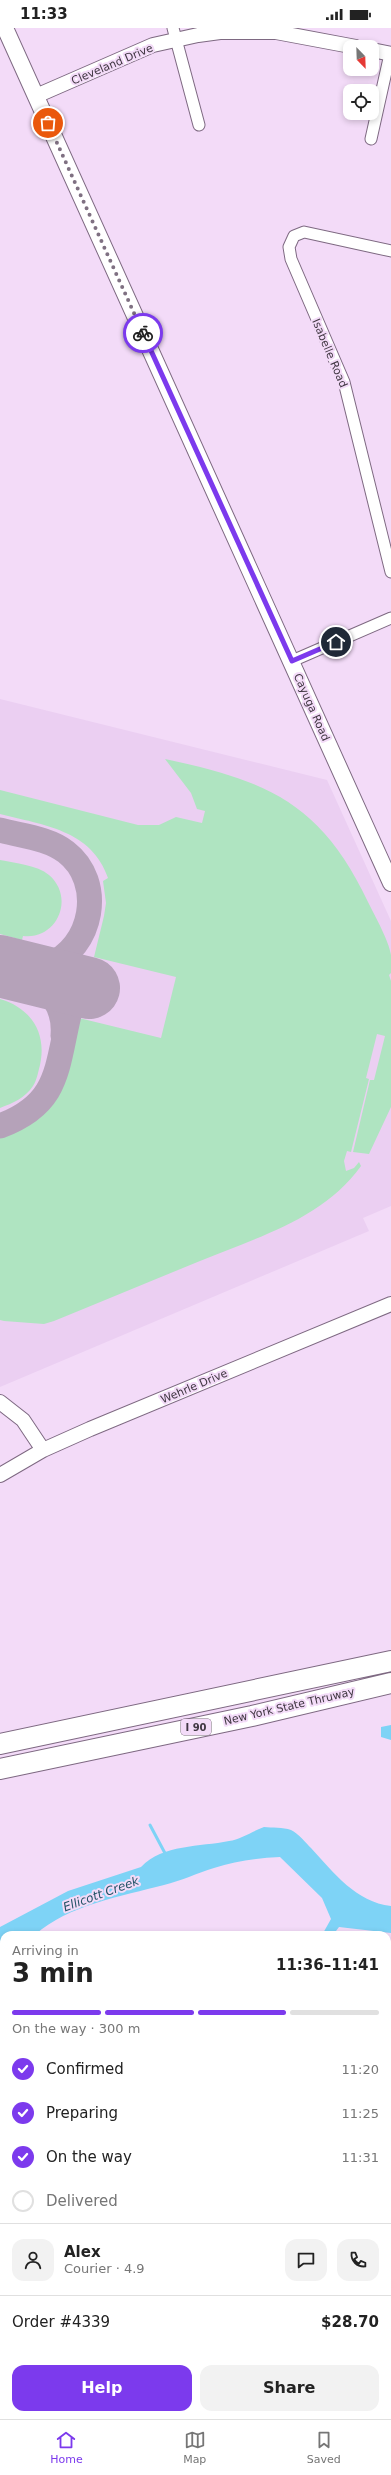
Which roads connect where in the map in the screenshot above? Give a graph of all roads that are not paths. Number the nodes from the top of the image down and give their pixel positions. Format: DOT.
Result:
graph roads {
  1 [pos="5,28"];
  2 [pos="174,34"];
  3 [pos="343,45"];
  4 [pos="379,51"];
  5 [pos="391,54"];
  6 [pos="36,96"];
  7 [pos="200,125"];
  8 [pos="371,139"];
  9 [pos="391,251"];
  10 [pos="391,572"];
  11 [pos="391,618"];
  12 [pos="292,661"];
  13 [pos="391,883"];
  14 [pos="391,1304"];
  15 [pos="0,1402"];
  16 [pos="43,1450"];
  17 [pos="0,1475"];
  18 [pos="391,1661"];
  19 [pos="391,1683"];
  20 [pos="0,1744"];
  21 [pos="0,1769"];
  1 -- 6 [label="main road, Cayuga Road"];
  2 -- 3 [label="street, Cleveland Drive"];
  2 -- 6 [label="street, Cleveland Drive"];
  2 -- 7 [label="street"];
  4 -- 5 [label="street"];
  5 -- 8 [label="street"];
  6 -- 12 [label="main road, Cayuga Road"];
  9 -- 10 [label="street, Isabelle Road"];
  11 -- 12 [label="street"];
  12 -- 13 [label="main road, Cayuga Road"];
  14 -- 16 [label="street, Wehrle Drive"];
  15 -- 16 [label="street"];
  16 -- 17 [label="street, Wehrle Drive"];
  18 -- 20 [label="highway, New York State Thruway / I 90"];
  19 -- 21 [label="highway, New York State Thruway / I 90"];
}
